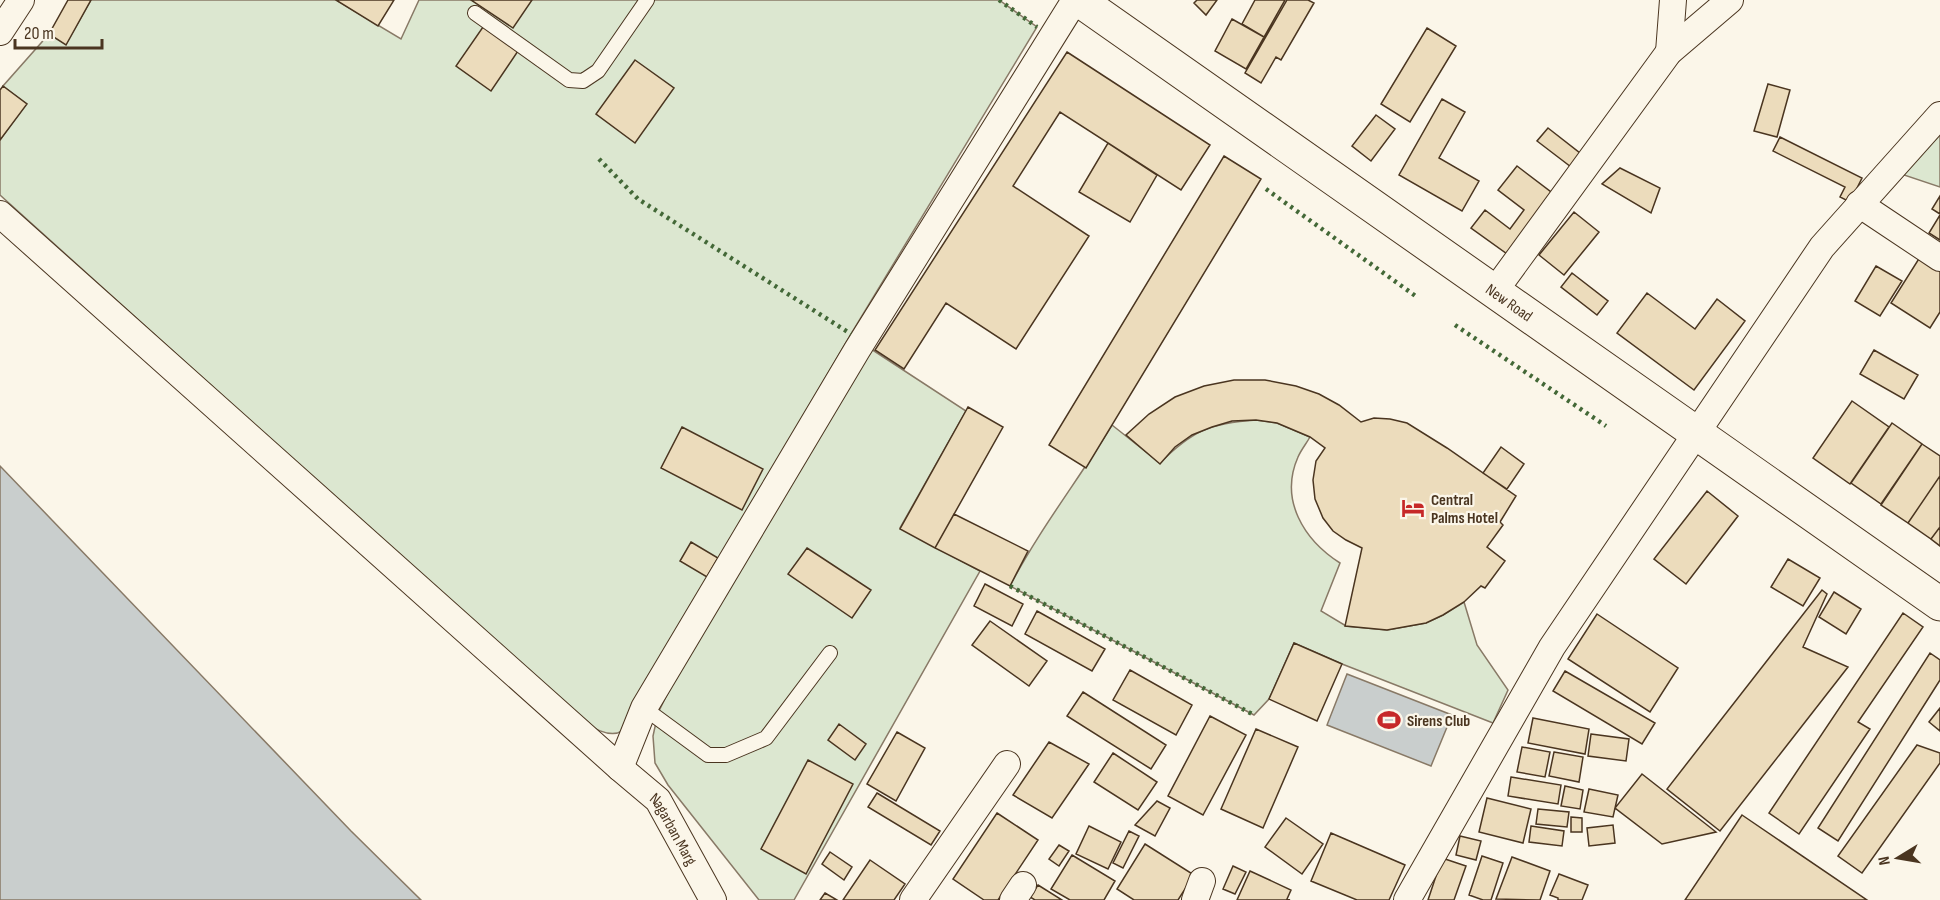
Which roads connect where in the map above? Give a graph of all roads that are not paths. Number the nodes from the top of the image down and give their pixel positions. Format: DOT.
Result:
graph roads {
  1 [pos="21,0"];
  2 [pos="647,0"];
  3 [pos="1077,0"];
  4 [pos="1673,0"];
  5 [pos="1730,0"];
  6 [pos="475,13"];
  7 [pos="0,32"];
  8 [pos="1669,52"];
  9 [pos="1940,114"];
  10 [pos="1859,204"];
  11 [pos="0,214"];
  12 [pos="1940,258"];
  13 [pos="1494,292"];
  14 [pos="1696,434"];
  15 [pos="1940,604"];
  16 [pos="830,653"];
  17 [pos="644,708"];
  18 [pos="1007,764"];
  19 [pos="620,768"];
  20 [pos="713,900"];
  21 [pos="913,900"];
  22 [pos="1407,900"];
  1 -- 7 [label="street"];
  2 -- 6 [label="lane"];
  3 -- 13 [label="street, New Road"];
  3 -- 17 [label="street"];
  4 -- 8 [label="street"];
  5 -- 8 [label="street"];
  8 -- 13 [label="street"];
  9 -- 10 [label="street"];
  10 -- 12 [label="street"];
  10 -- 14 [label="street"];
  11 -- 19 [label="street, Nagarban Marg"];
  13 -- 14 [label="street, New Road"];
  14 -- 15 [label="street, New Road"];
  14 -- 22 [label="street"];
  16 -- 17 [label="lane"];
  17 -- 19 [label="street"];
  18 -- 21 [label="street"];
  19 -- 20 [label="street, Nagarban Marg"];
}
